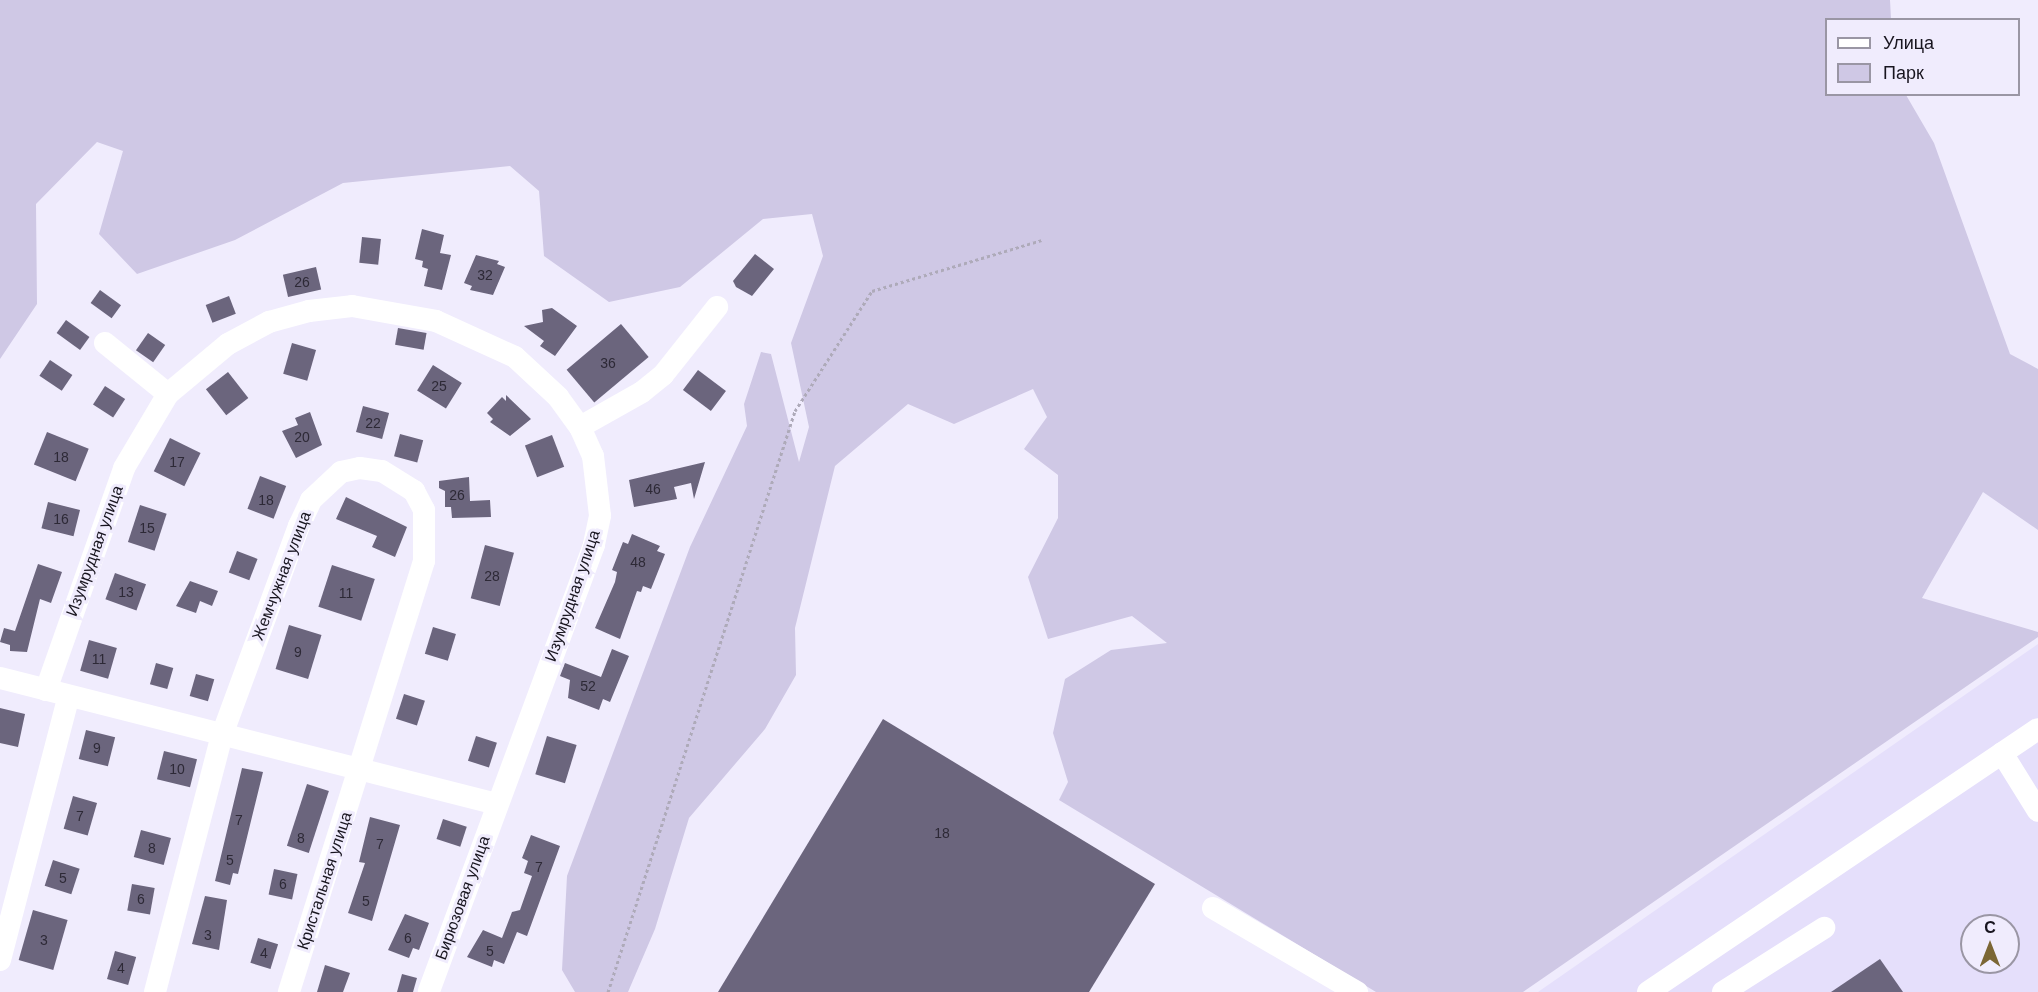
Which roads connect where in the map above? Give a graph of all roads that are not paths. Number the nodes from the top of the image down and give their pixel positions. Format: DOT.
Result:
graph roads {
  1 [pos="717,307"];
  2 [pos="105,343"];
  3 [pos="168,394"];
  4 [pos="580,428"];
  5 [pos="0,678"];
  6 [pos="46,690"];
  7 [pos="69,696"];
  8 [pos="2038,729"];
  9 [pos="222,735"];
  10 [pos="2002,753"];
  11 [pos="361,770"];
  12 [pos="497,804"];
  13 [pos="2038,811"];
  14 [pos="1213,908"];
  15 [pos="1824,928"];
  16 [pos="0,960"];
  17 [pos="155,992"];
  18 [pos="289,992"];
  19 [pos="429,992"];
  20 [pos="1357,992"];
  21 [pos="1648,992"];
  22 [pos="1723,992"];
  1 -- 4 [label="street"];
  2 -- 3 [label="street"];
  3 -- 4 [label="street, Изумрудная улица"];
  3 -- 6 [label="street, Изумрудная улица"];
  4 -- 12 [label="street, Изумрудная улица"];
  5 -- 6 [label="street"];
  6 -- 7 [label="street"];
  7 -- 9 [label="street"];
  7 -- 16 [label="street"];
  8 -- 10 [label="street"];
  9 -- 11 [label="street"];
  9 -- 11 [label="street, Жемчужная улица"];
  9 -- 17 [label="street, Жемчужная улица"];
  10 -- 13 [label="street"];
  10 -- 21 [label="street"];
  11 -- 12 [label="street"];
  11 -- 18 [label="street, Кристальная улица"];
  12 -- 19 [label="street, Бирюзовая улица"];
  14 -- 20 [label="street"];
  15 -- 22 [label="street"];
}
